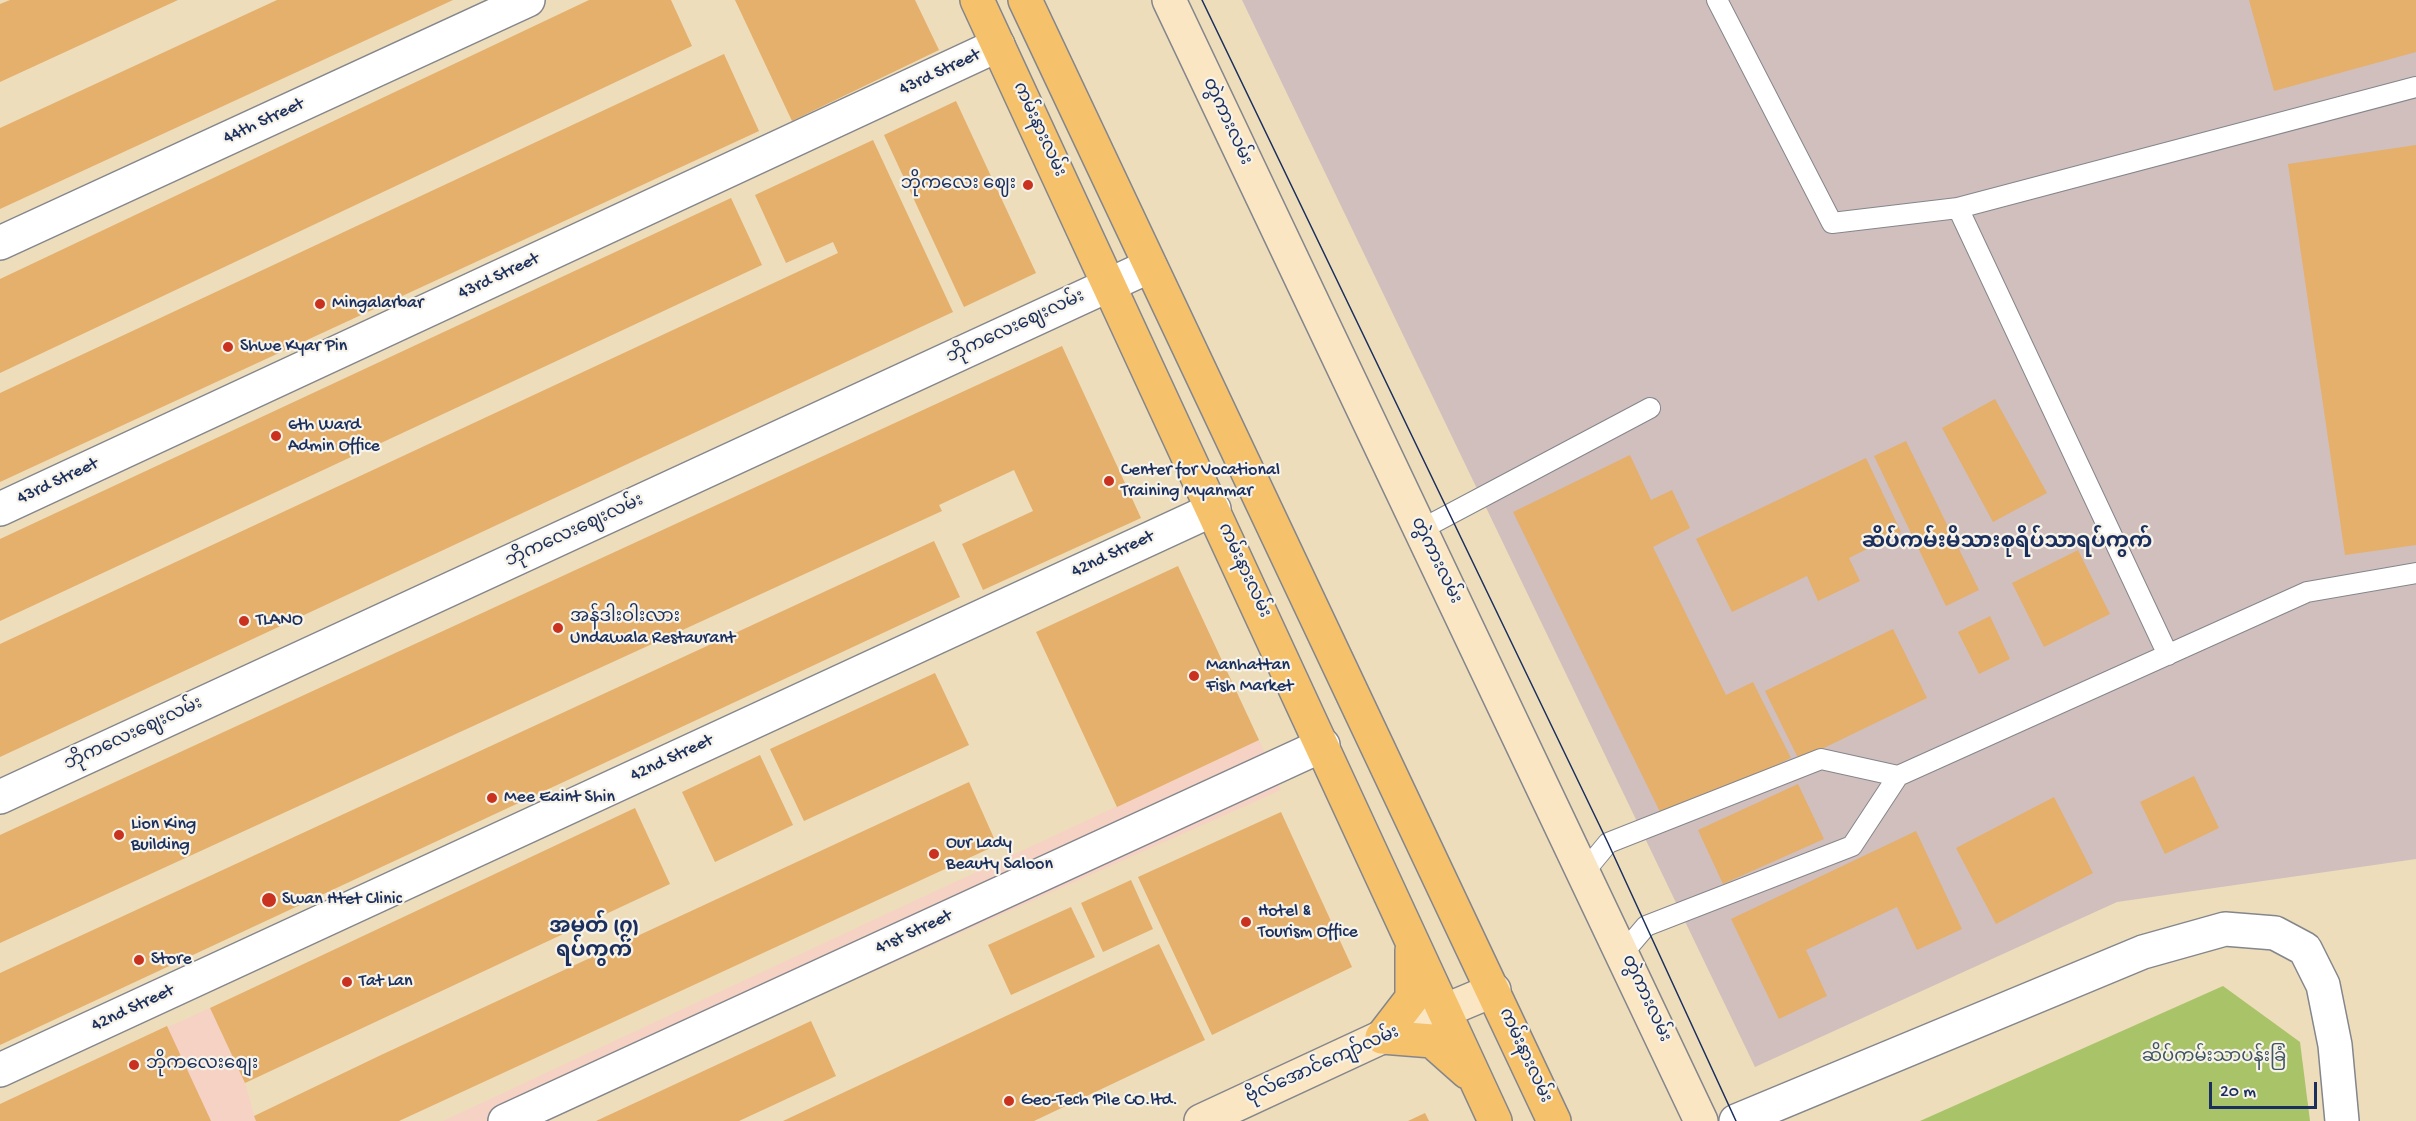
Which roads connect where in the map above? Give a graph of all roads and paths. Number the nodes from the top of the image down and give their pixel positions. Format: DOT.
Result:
graph roads {
  1 [pos="528,0"];
  2 [pos="977,0"];
  3 [pos="1025,0"];
  4 [pos="1169,0"];
  5 [pos="1717,0"];
  6 [pos="998,45"];
  7 [pos="2416,87"];
  8 [pos="1958,208"];
  9 [pos="0,243"];
  10 [pos="1150,266"];
  11 [pos="1110,285"];
  12 [pos="1650,408"];
  13 [pos="1214,508"];
  14 [pos="0,509"];
  15 [pos="1420,530"];
  16 [pos="2416,573"];
  17 [pos="2168,655"];
  18 [pos="1323,744"];
  19 [pos="1898,776"];
  20 [pos="0,797"];
  21 [pos="1584,872"];
  22 [pos="1412,939"];
  23 [pos="1623,953"];
  24 [pos="1494,990"];
  25 [pos="1446,1012"];
  26 [pos="1382,1037"];
  27 [pos="0,1070"];
  28 [pos="1480,1087"];
  29 [pos="505,1121"];
  30 [pos="1202,1121"];
  31 [pos="1495,1121"];
  32 [pos="1554,1121"];
  33 [pos="1701,1121"];
  34 [pos="1736,1121"];
  35 [pos="2342,1121"];
  1 -- 9 [label="street, 44th Street"];
  2 -- 6 [label="main road, ကမ်းနားလမ်း"];
  3 -- 10 [label="main road, ကမ်းနားလမ်း"];
  4 -- 15 [label="main road, တွဲကားလမ်း"];
  5 -- 8 [label="lane"];
  6 -- 11 [label="main road, ကမ်းနားလမ်း"];
  6 -- 14 [label="street, 43rd Street"];
  7 -- 8 [label="lane"];
  8 -- 17 [label="lane"];
  10 -- 11 [label="street, ဘိုကလေးဈေးလမ်း"];
  10 -- 24 [label="main road, ကမ်းနားလမ်း"];
  11 -- 13 [label="main road, ကမ်းနားလမ်း"];
  11 -- 20 [label="street, ဘိုကလေးဈေးလမ်း"];
  12 -- 15 [label="lane"];
  13 -- 18 [label="main road, ကမ်းနားလမ်း"];
  13 -- 27 [label="street, 42nd Street"];
  15 -- 21 [label="main road, တွဲကားလမ်း"];
  16 -- 17 [label="lane"];
  17 -- 19 [label="lane"];
  18 -- 22 [label="main road, ကမ်းနားလမ်း"];
  18 -- 29 [label="street, 41st Street"];
  19 -- 21 [label="lane"];
  19 -- 23 [label="lane"];
  21 -- 23 [label="main road, တွဲကားလမ်း"];
  22 -- 25 [label="main road, ကမ်းနားလမ်း"];
  22 -- 26 [label="main road"];
  23 -- 33 [label="main road, တွဲကားလမ်း"];
  24 -- 25 [label="main road, ကမ်းနားလမ်း"];
  24 -- 32 [label="main road, ကမ်းနားလမ်း"];
  25 -- 26 [label="main road, ဗိုလ်အောင်ကျော်လမ်း"];
  25 -- 28 [label="main road, ကမ်းနားလမ်း"];
  26 -- 28 [label="main road"];
  26 -- 30 [label="main road, ဗိုလ်အောင်ကျော်လမ်း"];
  28 -- 31 [label="main road, ကမ်းနားလမ်း"];
  34 -- 35 [label="street"];
}
